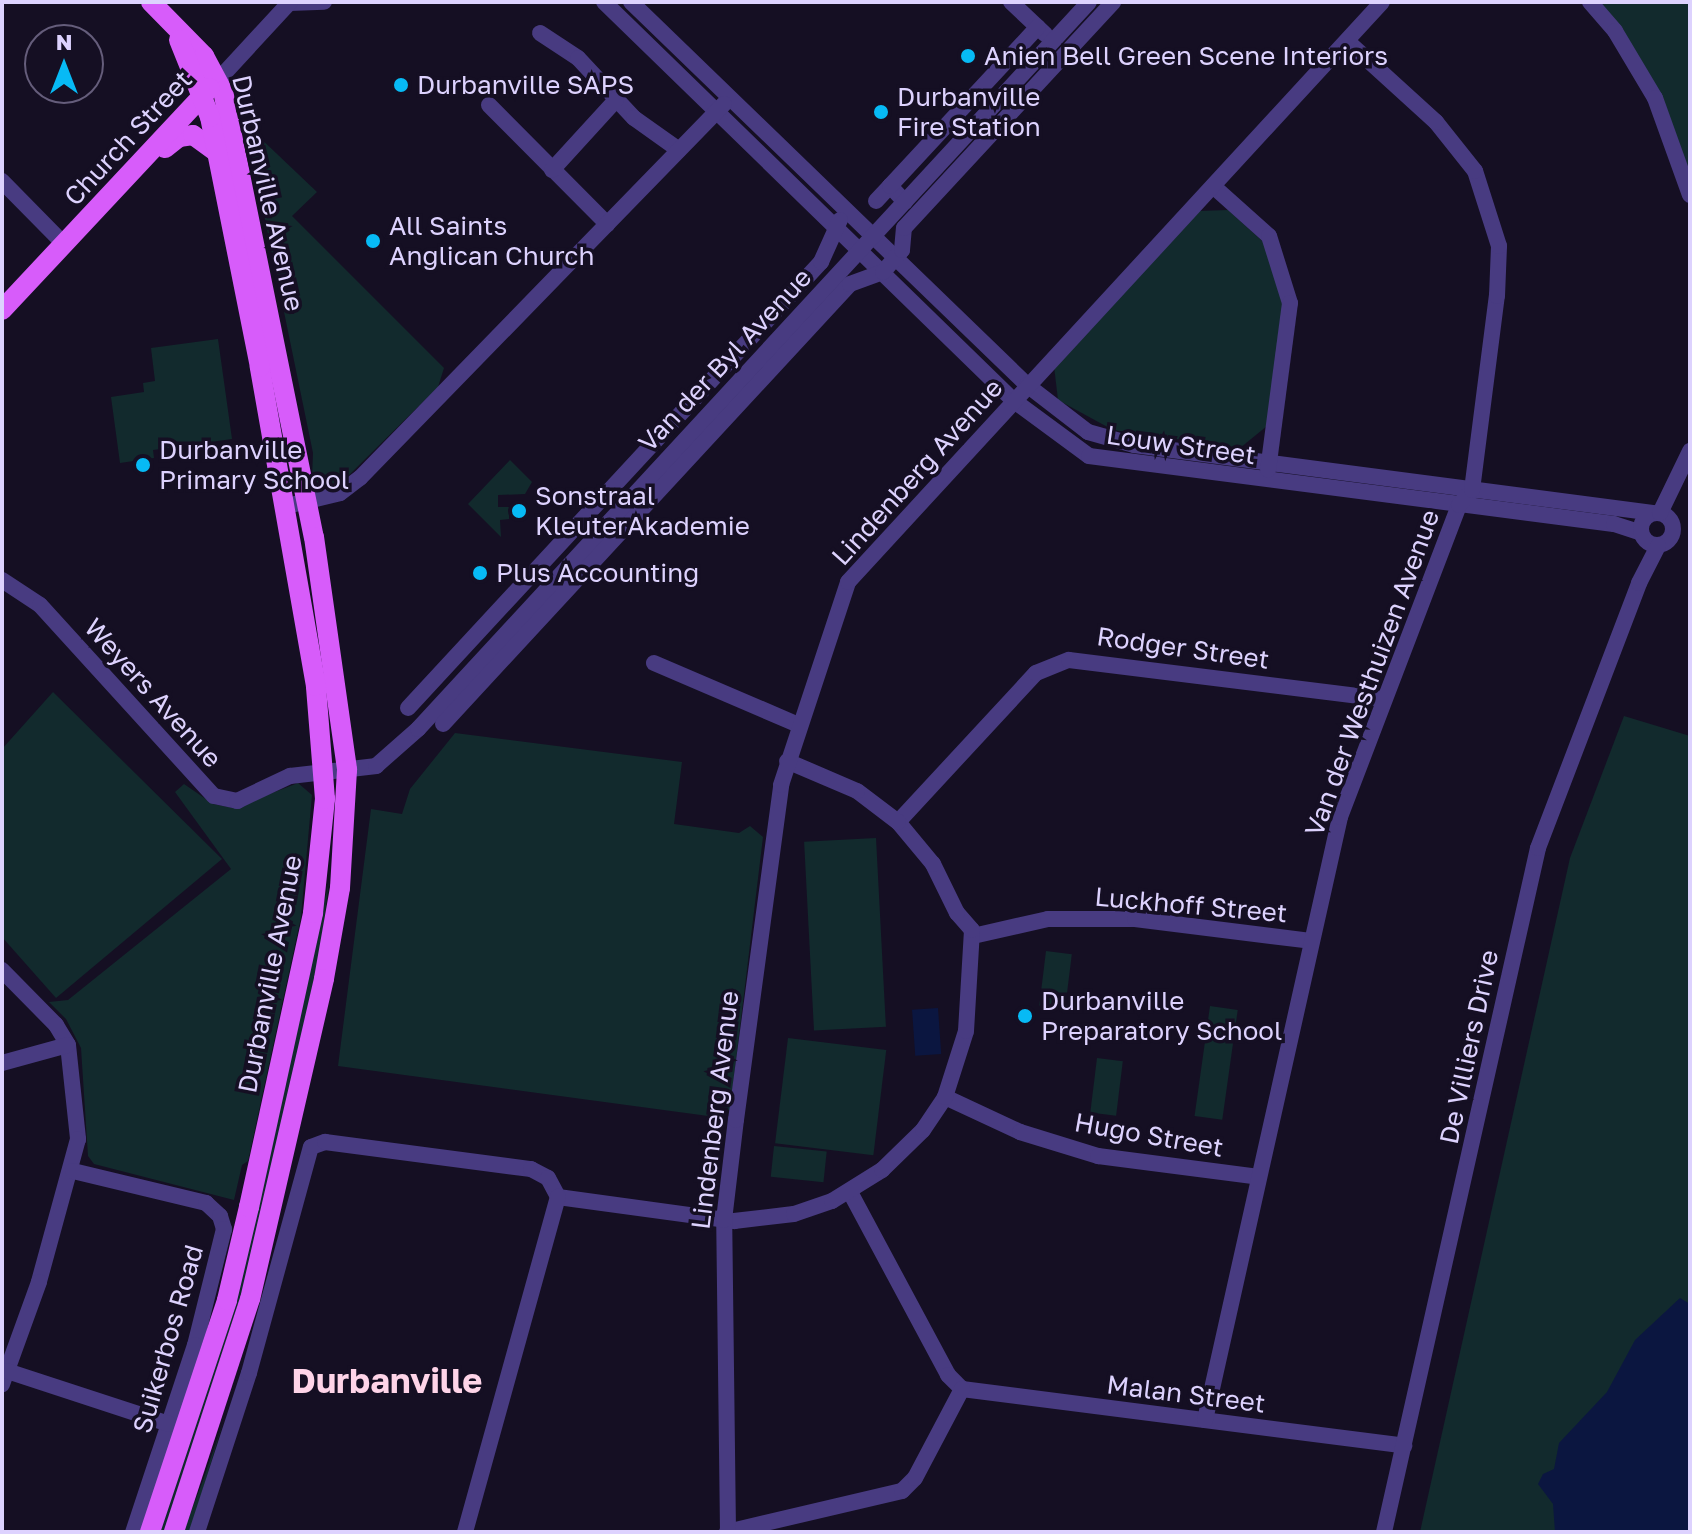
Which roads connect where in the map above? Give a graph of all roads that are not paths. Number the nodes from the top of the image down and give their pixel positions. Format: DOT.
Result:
graph roads {
  1 [pos="151,2"];
  2 [pos="324,2"];
  3 [pos="604,2"];
  4 [pos="631,2"];
  5 [pos="1011,2"];
  6 [pos="1113,2"];
  7 [pos="1382,2"];
  8 [pos="1590,2"];
  9 [pos="289,3"];
  10 [pos="1079,6"];
  11 [pos="1038,27"];
  12 [pos="540,33"];
  13 [pos="1053,41"];
  14 [pos="1347,41"];
  15 [pos="212,87"];
  16 [pos="730,98"];
  17 [pos="616,100"];
  18 [pos="489,105"];
  19 [pos="717,111"];
  20 [pos="679,150"];
  21 [pos="218,153"];
  22 [pos="136,168"];
  23 [pos="552,170"];
  24 [pos="2,181"];
  25 [pos="890,186"];
  26 [pos="1213,186"];
  27 [pos="1690,195"];
  28 [pos="876,201"];
  29 [pos="905,202"];
  30 [pos="848,211"];
  31 [pos="607,224"];
  32 [pos="835,225"];
  33 [pos="872,236"];
  34 [pos="64,244"];
  35 [pos="860,250"];
  36 [pos="889,266"];
  37 [pos="2,310"];
  38 [pos="1027,385"];
  39 [pos="1013,400"];
  40 [pos="1690,451"];
  41 [pos="1269,463"];
  42 [pos="1267,480"];
  43 [pos="1472,490"];
  44 [pos="308,501"];
  45 [pos="1459,505"];
  46 [pos="286,506"];
  47 [pos="1661,515"];
  48 [pos="1648,540"];
  49 [pos="2,580"];
  50 [pos="475,636"];
  51 [pos="491,648"];
  52 [pos="654,663"];
  53 [pos="1384,699"];
  54 [pos="408,708"];
  55 [pos="443,724"];
  56 [pos="799,725"];
  57 [pos="787,761"];
  58 [pos="347,770"];
  59 [pos="324,771"];
  60 [pos="898,822"];
  61 [pos="973,936"];
  62 [pos="1311,941"];
  63 [pos="2,970"];
  64 [pos="68,1045"];
  65 [pos="2,1063"];
  66 [pos="945,1097"];
  67 [pos="73,1171"];
  68 [pos="1259,1177"];
  69 [pos="850,1192"];
  70 [pos="558,1197"];
  71 [pos="724,1220"];
  72 [pos="4,1378"];
  73 [pos="962,1389"];
  74 [pos="1205,1420"];
  75 [pos="169,1424"];
  76 [pos="1404,1446"];
  77 [pos="133,1532"];
  78 [pos="150,1532"];
  79 [pos="174,1532"];
  80 [pos="197,1532"];
  81 [pos="465,1532"];
  82 [pos="728,1532"];
  83 [pos="1384,1532"];
  1 -- 15 [label="main road, Durbanville Avenue"];
  2 -- 9 [label="street"];
  3 -- 19 [label="street, Louw Street"];
  4 -- 16 [label="street, Louw Street"];
  5 -- 11 [label="street"];
  6 -- 36 [label="street"];
  7 -- 14 [label="street, Lindenberg Avenue"];
  8 -- 27 [label="street"];
  9 -- 15 [label="street, Church Street"];
  10 -- 13 [label="street, Van der Byl Avenue"];
  11 -- 13 [label="street"];
  11 -- 25 [label="street"];
  12 -- 17 [label="street"];
  13 -- 29 [label="street, Van der Byl Avenue"];
  14 -- 26 [label="street, Lindenberg Avenue"];
  14 -- 43 [label="street, Van der Westhuizen Avenue"];
  15 -- 21 [label="main road, Durbanville Avenue"];
  15 -- 22 [label="main road, Church Street"];
  15 -- 44 [label="main road, Durbanville Avenue"];
  16 -- 19 [label="street"];
  16 -- 30 [label="street, Louw Street"];
  17 -- 20 [label="street"];
  17 -- 23 [label="street"];
  18 -- 23 [label="street"];
  19 -- 20 [label="street"];
  19 -- 32 [label="street, Louw Street"];
  20 -- 31 [label="street"];
  21 -- 22 [label="main road"];
  21 -- 46 [label="main road, Durbanville Avenue"];
  22 -- 34 [label="main road, Church Street"];
  23 -- 31 [label="street"];
  24 -- 34 [label="street"];
  25 -- 28 [label="street"];
  25 -- 29 [label="street"];
  26 -- 38 [label="street, Lindenberg Avenue"];
  26 -- 41 [label="street"];
  29 -- 33 [label="street, Van der Byl Avenue"];
  30 -- 32 [label="street"];
  30 -- 33 [label="street, Louw Street"];
  31 -- 44 [label="street"];
  32 -- 35 [label="street, Louw Street"];
  32 -- 50 [label="street"];
  33 -- 35 [label="street, Van der Byl Avenue"];
  33 -- 36 [label="street, Louw Street"];
  34 -- 37 [label="main road, Church Street"];
  35 -- 36 [label="street, Louw Street"];
  35 -- 51 [label="street, Van der Byl Avenue"];
  36 -- 38 [label="street, Louw Street"];
  36 -- 39 [label="street, Louw Street"];
  36 -- 55 [label="street, Van der Byl Avenue"];
  38 -- 39 [label="street, Lindenberg Avenue"];
  38 -- 41 [label="street, Louw Street"];
  39 -- 42 [label="street, Louw Street"];
  39 -- 56 [label="street, Lindenberg Avenue"];
  40 -- 47 [label="street"];
  41 -- 42 [label="street"];
  41 -- 43 [label="street, Louw Street"];
  42 -- 45 [label="street, Louw Street"];
  43 -- 45 [label="street, Van der Westhuizen Avenue"];
  43 -- 47 [label="street, Louw Street"];
  44 -- 46 [label="street"];
  44 -- 58 [label="main road, Durbanville Avenue"];
  45 -- 48 [label="street, Louw Street"];
  45 -- 53 [label="street, Van der Westhuizen Avenue"];
  46 -- 59 [label="main road, Durbanville Avenue"];
  47 -- 48 [label="street"];
  47 -- 48 [label="street"];
  48 -- 76 [label="street, De Villiers Drive"];
  49 -- 59 [label="street, Weyers Avenue"];
  50 -- 51 [label="street"];
  50 -- 54 [label="street"];
  51 -- 58 [label="street, Van der Byl Avenue"];
  52 -- 56 [label="street"];
  53 -- 60 [label="street, Rodger Street"];
  53 -- 62 [label="street, Van der Westhuizen Avenue"];
  56 -- 57 [label="street, Lindenberg Avenue"];
  57 -- 60 [label="street"];
  57 -- 71 [label="street, Lindenberg Avenue"];
  58 -- 59 [label="street, Van der Byl Avenue"];
  58 -- 79 [label="main road, Durbanville Avenue"];
  59 -- 78 [label="main road, Durbanville Avenue"];
  60 -- 61 [label="street"];
  61 -- 62 [label="street, Luckhoff Street"];
  61 -- 66 [label="street"];
  62 -- 68 [label="street, Van der Westhuizen Avenue"];
  63 -- 64 [label="street"];
  64 -- 65 [label="street"];
  64 -- 67 [label="street"];
  66 -- 68 [label="street, Hugo Street"];
  66 -- 69 [label="street"];
  67 -- 72 [label="street"];
  67 -- 75 [label="street, Suikerbos Road"];
  68 -- 74 [label="street, Van der Westhuizen Avenue"];
  69 -- 71 [label="street"];
  69 -- 73 [label="street"];
  70 -- 71 [label="street"];
  70 -- 80 [label="street"];
  70 -- 81 [label="street"];
  71 -- 82 [label="street, Lindenberg Avenue"];
  72 -- 75 [label="street"];
  73 -- 74 [label="street, Malan Street"];
  73 -- 82 [label="street"];
  74 -- 76 [label="street, Malan Street"];
  75 -- 77 [label="street, Suikerbos Road"];
  76 -- 83 [label="street, De Villiers Drive"];
}
